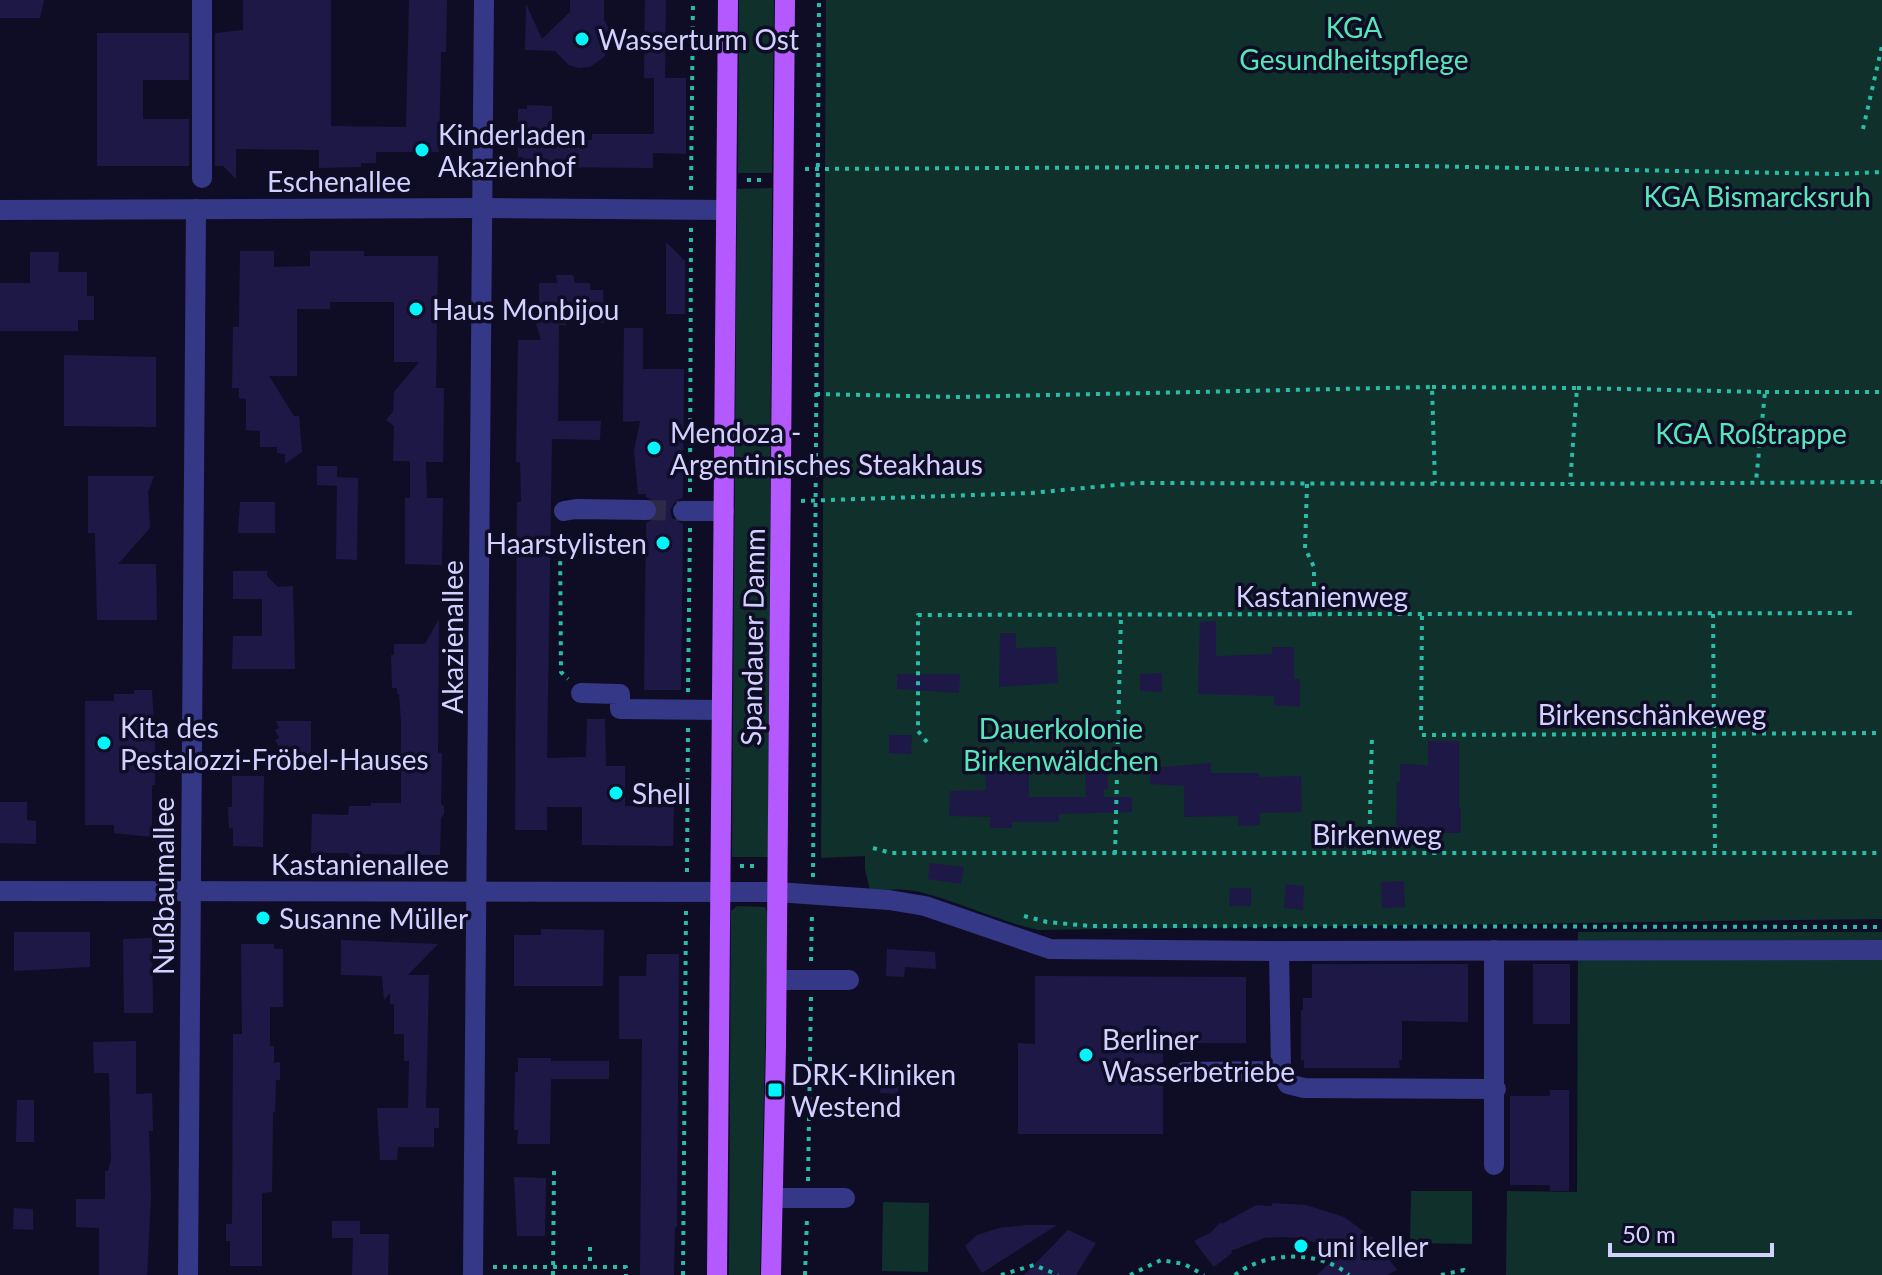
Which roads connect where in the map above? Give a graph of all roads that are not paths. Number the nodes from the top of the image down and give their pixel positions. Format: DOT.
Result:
graph roads {
  1 [pos="202,0"];
  2 [pos="484,0"];
  3 [pos="728,0"];
  4 [pos="785,0"];
  5 [pos="202,178"];
  6 [pos="483,208"];
  7 [pos="196,209"];
  8 [pos="0,210"];
  9 [pos="726,210"];
  10 [pos="646,510"];
  11 [pos="686,511"];
  12 [pos="724,511"];
  13 [pos="566,520"];
  14 [pos="581,693"];
  15 [pos="722,710"];
  16 [pos="0,891"];
  17 [pos="191,892"];
  18 [pos="477,892"];
  19 [pos="721,892"];
  20 [pos="777,892"];
  21 [pos="1494,950"];
  22 [pos="1882,950"];
  23 [pos="1279,951"];
  24 [pos="777,980"];
  25 [pos="849,980"];
  26 [pos="1281,1071"];
  27 [pos="1184,1072"];
  28 [pos="1496,1089"];
  29 [pos="1494,1165"];
  30 [pos="773,1198"];
  31 [pos="845,1198"];
  32 [pos="482,1271"];
  33 [pos="188,1275"];
  34 [pos="717,1275"];
  35 [pos="771,1275"];
  1 -- 5 [label="street"];
  2 -- 6 [label="street, Akazienallee"];
  3 -- 9 [label="main road, Spandauer Damm"];
  4 -- 20 [label="main road, Spandauer Damm"];
  6 -- 7 [label="street, Eschenallee"];
  6 -- 9 [label="street, Eschenallee"];
  6 -- 18 [label="street, Akazienallee"];
  7 -- 8 [label="street, Eschenallee"];
  7 -- 17 [label="street, Nußbaumallee"];
  9 -- 12 [label="main road, Spandauer Damm"];
  10 -- 13 [label="street"];
  11 -- 12 [label="street"];
  12 -- 15 [label="main road, Spandauer Damm"];
  14 -- 15 [label="street"];
  15 -- 19 [label="main road, Spandauer Damm"];
  16 -- 17 [label="street, Kastanienallee"];
  17 -- 18 [label="street, Kastanienallee"];
  17 -- 33 [label="street, Nußbaumallee"];
  18 -- 19 [label="street, Kastanienallee"];
  18 -- 32 [label="street, Akazienallee"];
  19 -- 20 [label="street, Kastanienallee"];
  19 -- 34 [label="main road, Spandauer Damm"];
  20 -- 23 [label="street, Kastanienallee"];
  20 -- 24 [label="main road, Spandauer Damm"];
  21 -- 22 [label="street, Kastanienallee"];
  21 -- 23 [label="street, Kastanienallee"];
  21 -- 28 [label="street"];
  23 -- 26 [label="street"];
  24 -- 25 [label="street"];
  24 -- 30 [label="main road, Spandauer Damm"];
  26 -- 27 [label="street"];
  26 -- 28 [label="street"];
  28 -- 29 [label="street"];
  30 -- 31 [label="street"];
  30 -- 35 [label="main road, Spandauer Damm"];
}
